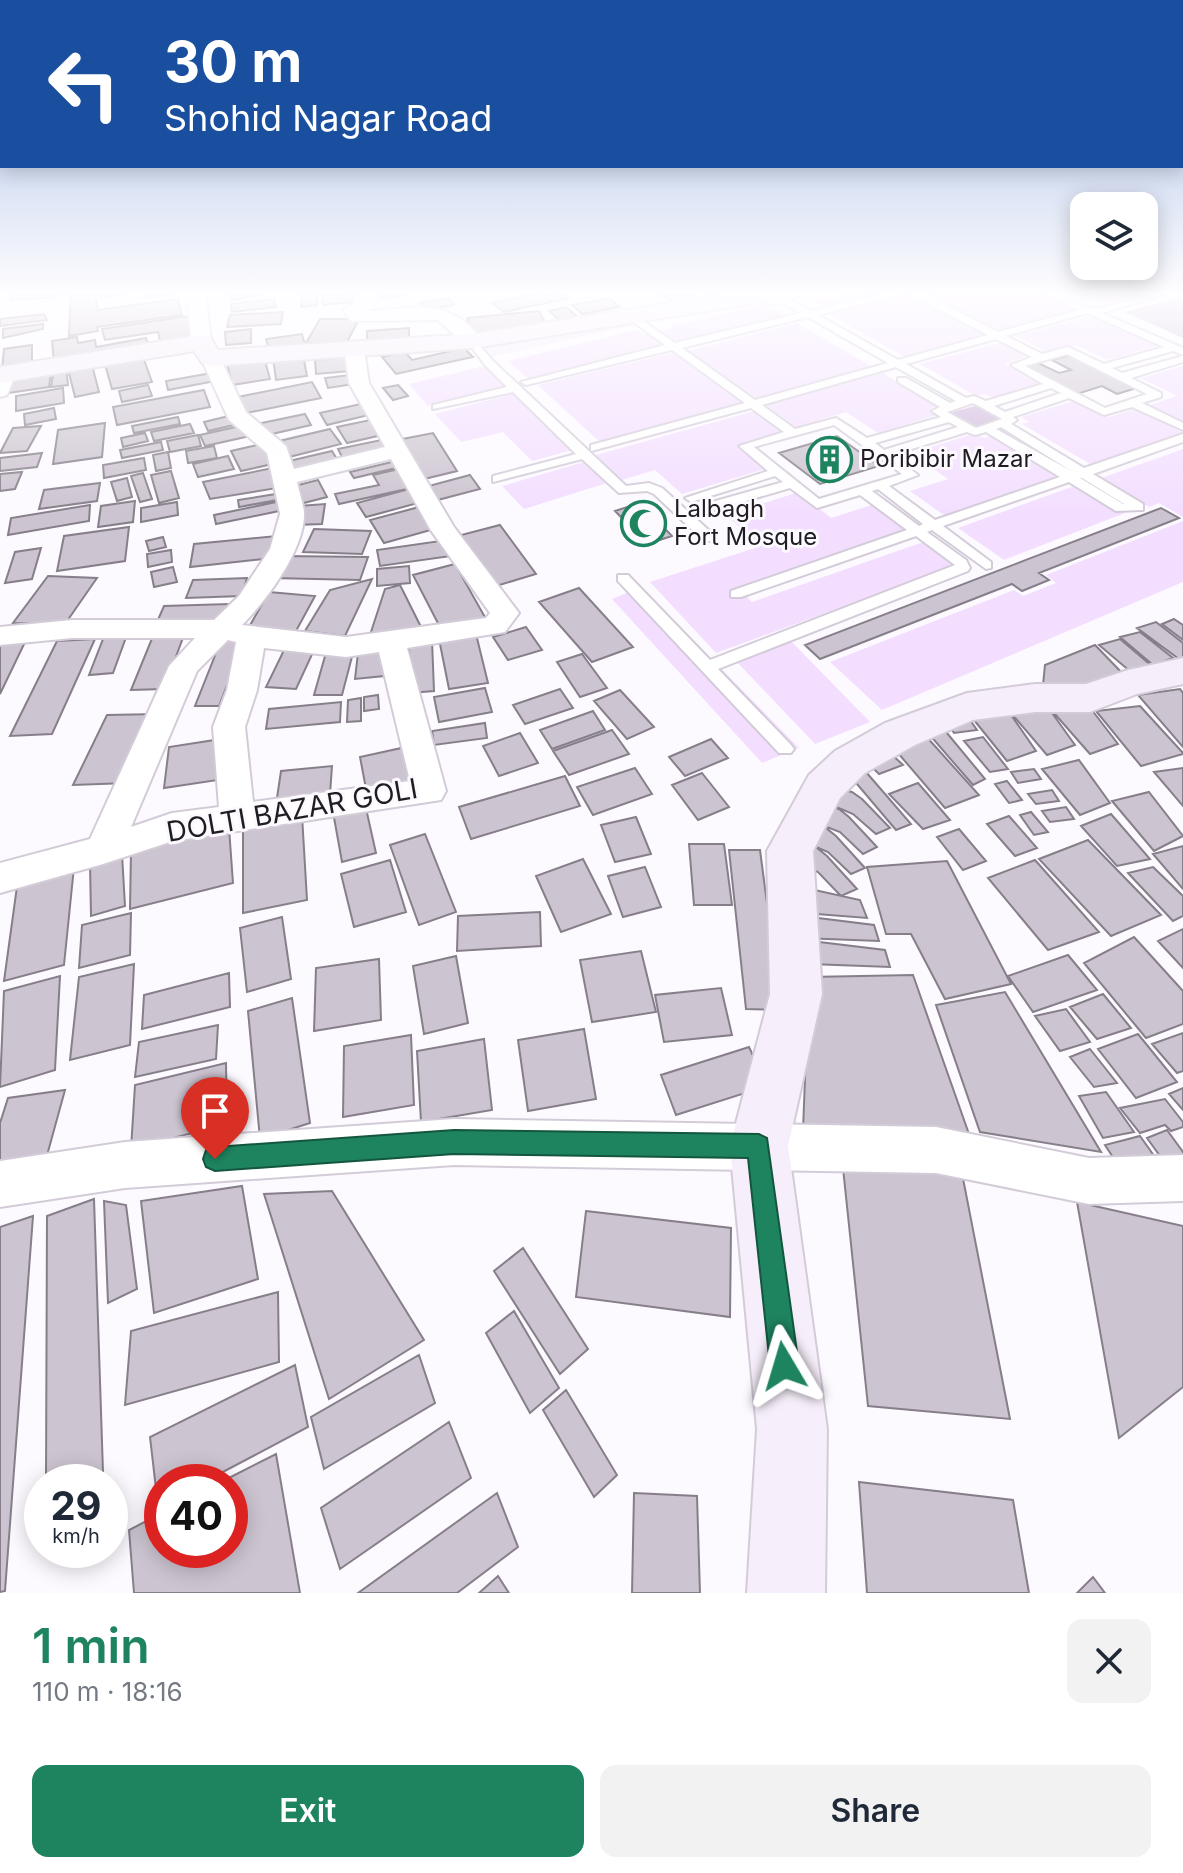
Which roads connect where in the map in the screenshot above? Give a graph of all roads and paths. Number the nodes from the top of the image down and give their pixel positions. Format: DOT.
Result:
graph roads {
  1 [pos="108,364"];
  2 [pos="213,364"];
  3 [pos="356,364"];
  4 [pos="498,364"];
  5 [pos="602,364"];
  6 [pos="699,364"];
  7 [pos="875,364"];
  8 [pos="893,364"];
  9 [pos="899,364"];
  10 [pos="1018,364"];
  11 [pos="1095,364"];
  12 [pos="1118,364"];
  13 [pos="1165,364"];
  14 [pos="881,368"];
  15 [pos="1102,368"];
  16 [pos="1121,377"];
  17 [pos="2,380"];
  18 [pos="1053,384"];
  19 [pos="520,385"];
  20 [pos="1070,394"];
  21 [pos="965,402"];
  22 [pos="753,403"];
  23 [pos="1133,403"];
  24 [pos="984,405"];
  25 [pos="437,407"];
  26 [pos="949,412"];
  27 [pos="1003,420"];
  28 [pos="1183,427"];
  29 [pos="968,428"];
  30 [pos="987,428"];
  31 [pos="794,433"];
  32 [pos="1183,438"];
  33 [pos="866,442"];
  34 [pos="398,451"];
  35 [pos="590,451"];
  36 [pos="882,454"];
  37 [pos="777,472"];
  38 [pos="1084,473"];
  39 [pos="284,478"];
  40 [pos="1070,478"];
  41 [pos="497,479"];
  42 [pos="791,484"];
  43 [pos="880,485"];
  44 [pos="862,490"];
  45 [pos="691,498"];
  46 [pos="703,509"];
  47 [pos="933,525"];
  48 [pos="917,531"];
  49 [pos="709,538"];
  50 [pos="986,565"];
  51 [pos="623,578"];
  52 [pos="736,594"];
  53 [pos="238,633"];
  54 [pos="0,636"];
  55 [pos="391,643"];
  56 [pos="707,667"];
  57 [pos="1183,671"];
  58 [pos="785,749"];
  59 [pos="237,817"];
  60 [pos="103,850"];
  61 [pos="0,878"];
  62 [pos="759,1146"];
  63 [pos="1183,1178"];
  64 [pos="0,1184"];
  65 [pos="786,1593"];
  1 -- 17 [label="street"];
  2 -- 39 [label="street, DOLTI BAZAR GOLI"];
  3 -- 34 [label="street"];
  4 -- 19 [label="lane"];
  5 -- 19 [label="lane"];
  6 -- 22 [label="lane"];
  7 -- 14 [label="lane"];
  8 -- 14 [label="lane"];
  9 -- 21 [label="lane"];
  10 -- 18 [label="lane"];
  11 -- 15 [label="lane"];
  12 -- 15 [label="lane"];
  13 -- 16 [label="lane"];
  14 -- 22 [label="lane"];
  14 -- 26 [label="lane"];
  15 -- 16 [label="lane"];
  16 -- 23 [label="lane"];
  18 -- 20 [label="lane"];
  18 -- 24 [label="lane"];
  19 -- 25 [label="lane"];
  19 -- 35 [label="lane"];
  20 -- 23 [label="lane"];
  20 -- 27 [label="lane"];
  21 -- 24 [label="lane"];
  21 -- 26 [label="lane"];
  22 -- 31 [label="lane"];
  22 -- 35 [label="lane"];
  23 -- 28 [label="lane"];
  24 -- 27 [label="lane"];
  26 -- 29 [label="lane"];
  26 -- 33 [label="lane"];
  27 -- 30 [label="lane"];
  27 -- 38 [label="lane"];
  29 -- 30 [label="lane"];
  29 -- 36 [label="lane"];
  30 -- 40 [label="lane"];
  31 -- 33 [label="lane"];
  31 -- 37 [label="lane"];
  32 -- 38 [label="lane"];
  33 -- 36 [label="lane"];
  34 -- 39 [label="street"];
  34 -- 55 [label="street"];
  35 -- 41 [label="lane"];
  35 -- 49 [label="lane"];
  36 -- 43 [label="lane"];
  37 -- 42 [label="lane"];
  37 -- 45 [label="lane"];
  38 -- 40 [label="lane"];
  38 -- 40 [label="lane"];
  39 -- 53 [label="street, DOLTI BAZAR GOLI"];
  40 -- 47 [label="lane"];
  42 -- 44 [label="lane"];
  42 -- 46 [label="lane"];
  43 -- 44 [label="lane"];
  43 -- 47 [label="lane"];
  44 -- 48 [label="lane"];
  47 -- 48 [label="lane"];
  47 -- 50 [label="lane"];
  48 -- 52 [label="lane"];
  48 -- 56 [label="lane"];
  51 -- 56 [label="lane"];
  53 -- 54 [label="street"];
  53 -- 55 [label="street"];
  53 -- 59 [label="street"];
  53 -- 60 [label="street, DOLTI BAZAR GOLI"];
  55 -- 59 [label="street, DOLTI BAZAR GOLI"];
  56 -- 58 [label="lane"];
  57 -- 62 [label="street"];
  59 -- 60 [label="street, DOLTI BAZAR GOLI"];
  60 -- 61 [label="street"];
  62 -- 63 [label="street"];
  62 -- 64 [label="street"];
  62 -- 65 [label="street"];
}
